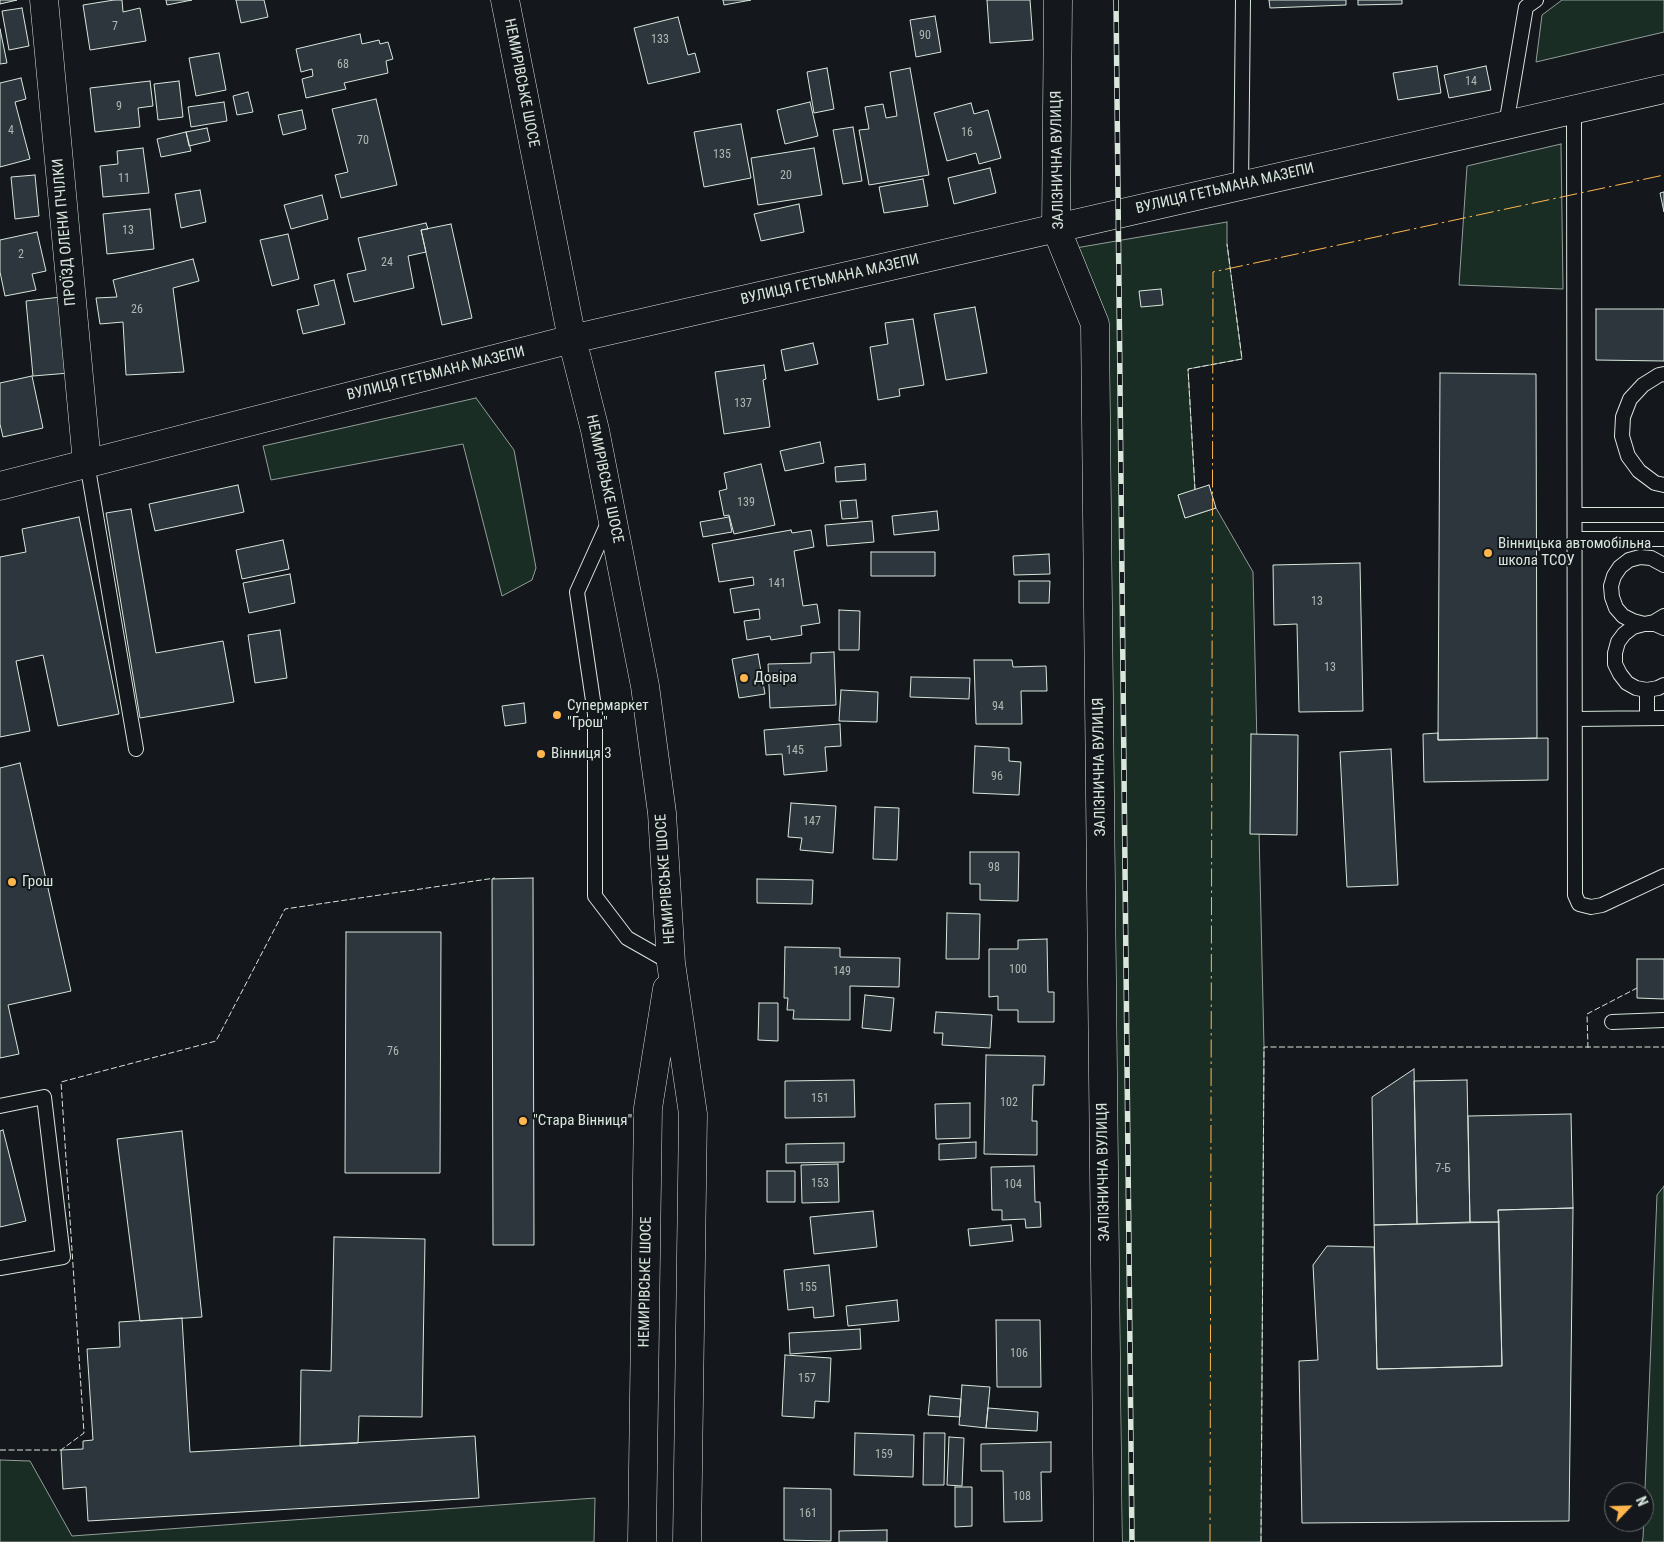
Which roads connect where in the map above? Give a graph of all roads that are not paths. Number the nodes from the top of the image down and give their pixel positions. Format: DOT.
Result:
graph roads {
  1 [pos="44,0"];
  2 [pos="504,0"];
  3 [pos="1058,0"];
  4 [pos="1243,0"];
  5 [pos="1536,0"];
  6 [pos="1664,89"];
  7 [pos="1574,110"];
  8 [pos="1506,125"];
  9 [pos="1242,186"];
  10 [pos="1056,228"];
  11 [pos="572,339"];
  12 [pos="1664,374"];
  13 [pos="87,463"];
  14 [pos="1664,485"];
  15 [pos="0,486"];
  16 [pos="1575,515"];
  17 [pos="1664,515"];
  18 [pos="612,516"];
  19 [pos="1575,539"];
  20 [pos="1664,539"];
  21 [pos="1664,564"];
  22 [pos="1664,616"];
  23 [pos="1644,624"];
  24 [pos="1664,628"];
  25 [pos="1664,685"];
  26 [pos="1647,690"];
  27 [pos="1647,718"];
  28 [pos="1664,718"];
  29 [pos="1575,719"];
  30 [pos="136,749"];
  31 [pos="1664,876"];
  32 [pos="671,963"];
  33 [pos="1664,1020"];
  34 [pos="1612,1022"];
  35 [pos="0,1106"];
  36 [pos="0,1268"];
  37 [pos="642,1542"];
  38 [pos="687,1542"];
  39 [pos="1108,1542"];
  1 -- 13 [label="main road, ПРОЇЗД ОЛЕНИ ПЧІЛКИ"];
  2 -- 11 [label="main road, НЕМИРІВСЬКЕ ШОСЕ"];
  3 -- 10 [label="main road, ЗАЛІЗНИЧНА ВУЛИЦЯ"];
  4 -- 9 [label="lane"];
  5 -- 8 [label="lane"];
  6 -- 7 [label="main road, ВУЛИЦЯ ГЕТЬМАНА МАЗЕПИ"];
  7 -- 8 [label="main road, ВУЛИЦЯ ГЕТЬМАНА МАЗЕПИ"];
  7 -- 16 [label="lane"];
  8 -- 9 [label="main road, ВУЛИЦЯ ГЕТЬМАНА МАЗЕПИ"];
  9 -- 10 [label="main road, ВУЛИЦЯ ГЕТЬМАНА МАЗЕПИ"];
  10 -- 11 [label="main road, ВУЛИЦЯ ГЕТЬМАНА МАЗЕПИ"];
  10 -- 39 [label="main road, ЗАЛІЗНИЧНА ВУЛИЦЯ"];
  11 -- 13 [label="main road, ВУЛИЦЯ ГЕТЬМАНА МАЗЕПИ"];
  11 -- 18 [label="main road, НЕМИРІВСЬКЕ ШОСЕ"];
  12 -- 14 [label="lane"];
  13 -- 15 [label="main road, ВУЛИЦЯ ГЕТЬМАНА МАЗЕПИ"];
  13 -- 30 [label="lane"];
  16 -- 17 [label="lane"];
  16 -- 19 [label="lane"];
  18 -- 32 [label="main road, НЕМИРІВСЬКЕ ШОСЕ"];
  18 -- 32 [label="lane"];
  19 -- 20 [label="lane"];
  19 -- 29 [label="lane"];
  21 -- 23 [label="lane"];
  22 -- 23 [label="lane"];
  23 -- 24 [label="lane"];
  23 -- 26 [label="lane"];
  25 -- 26 [label="lane"];
  26 -- 27 [label="lane"];
  27 -- 28 [label="lane"];
  27 -- 29 [label="lane"];
  29 -- 31 [label="lane"];
  32 -- 37 [label="main road, НЕМИРІВСЬКЕ ШОСЕ"];
  32 -- 38 [label="main road, НЕМИРІВСЬКЕ ШОСЕ"];
  33 -- 34 [label="lane"];
  35 -- 36 [label="lane"];
}
